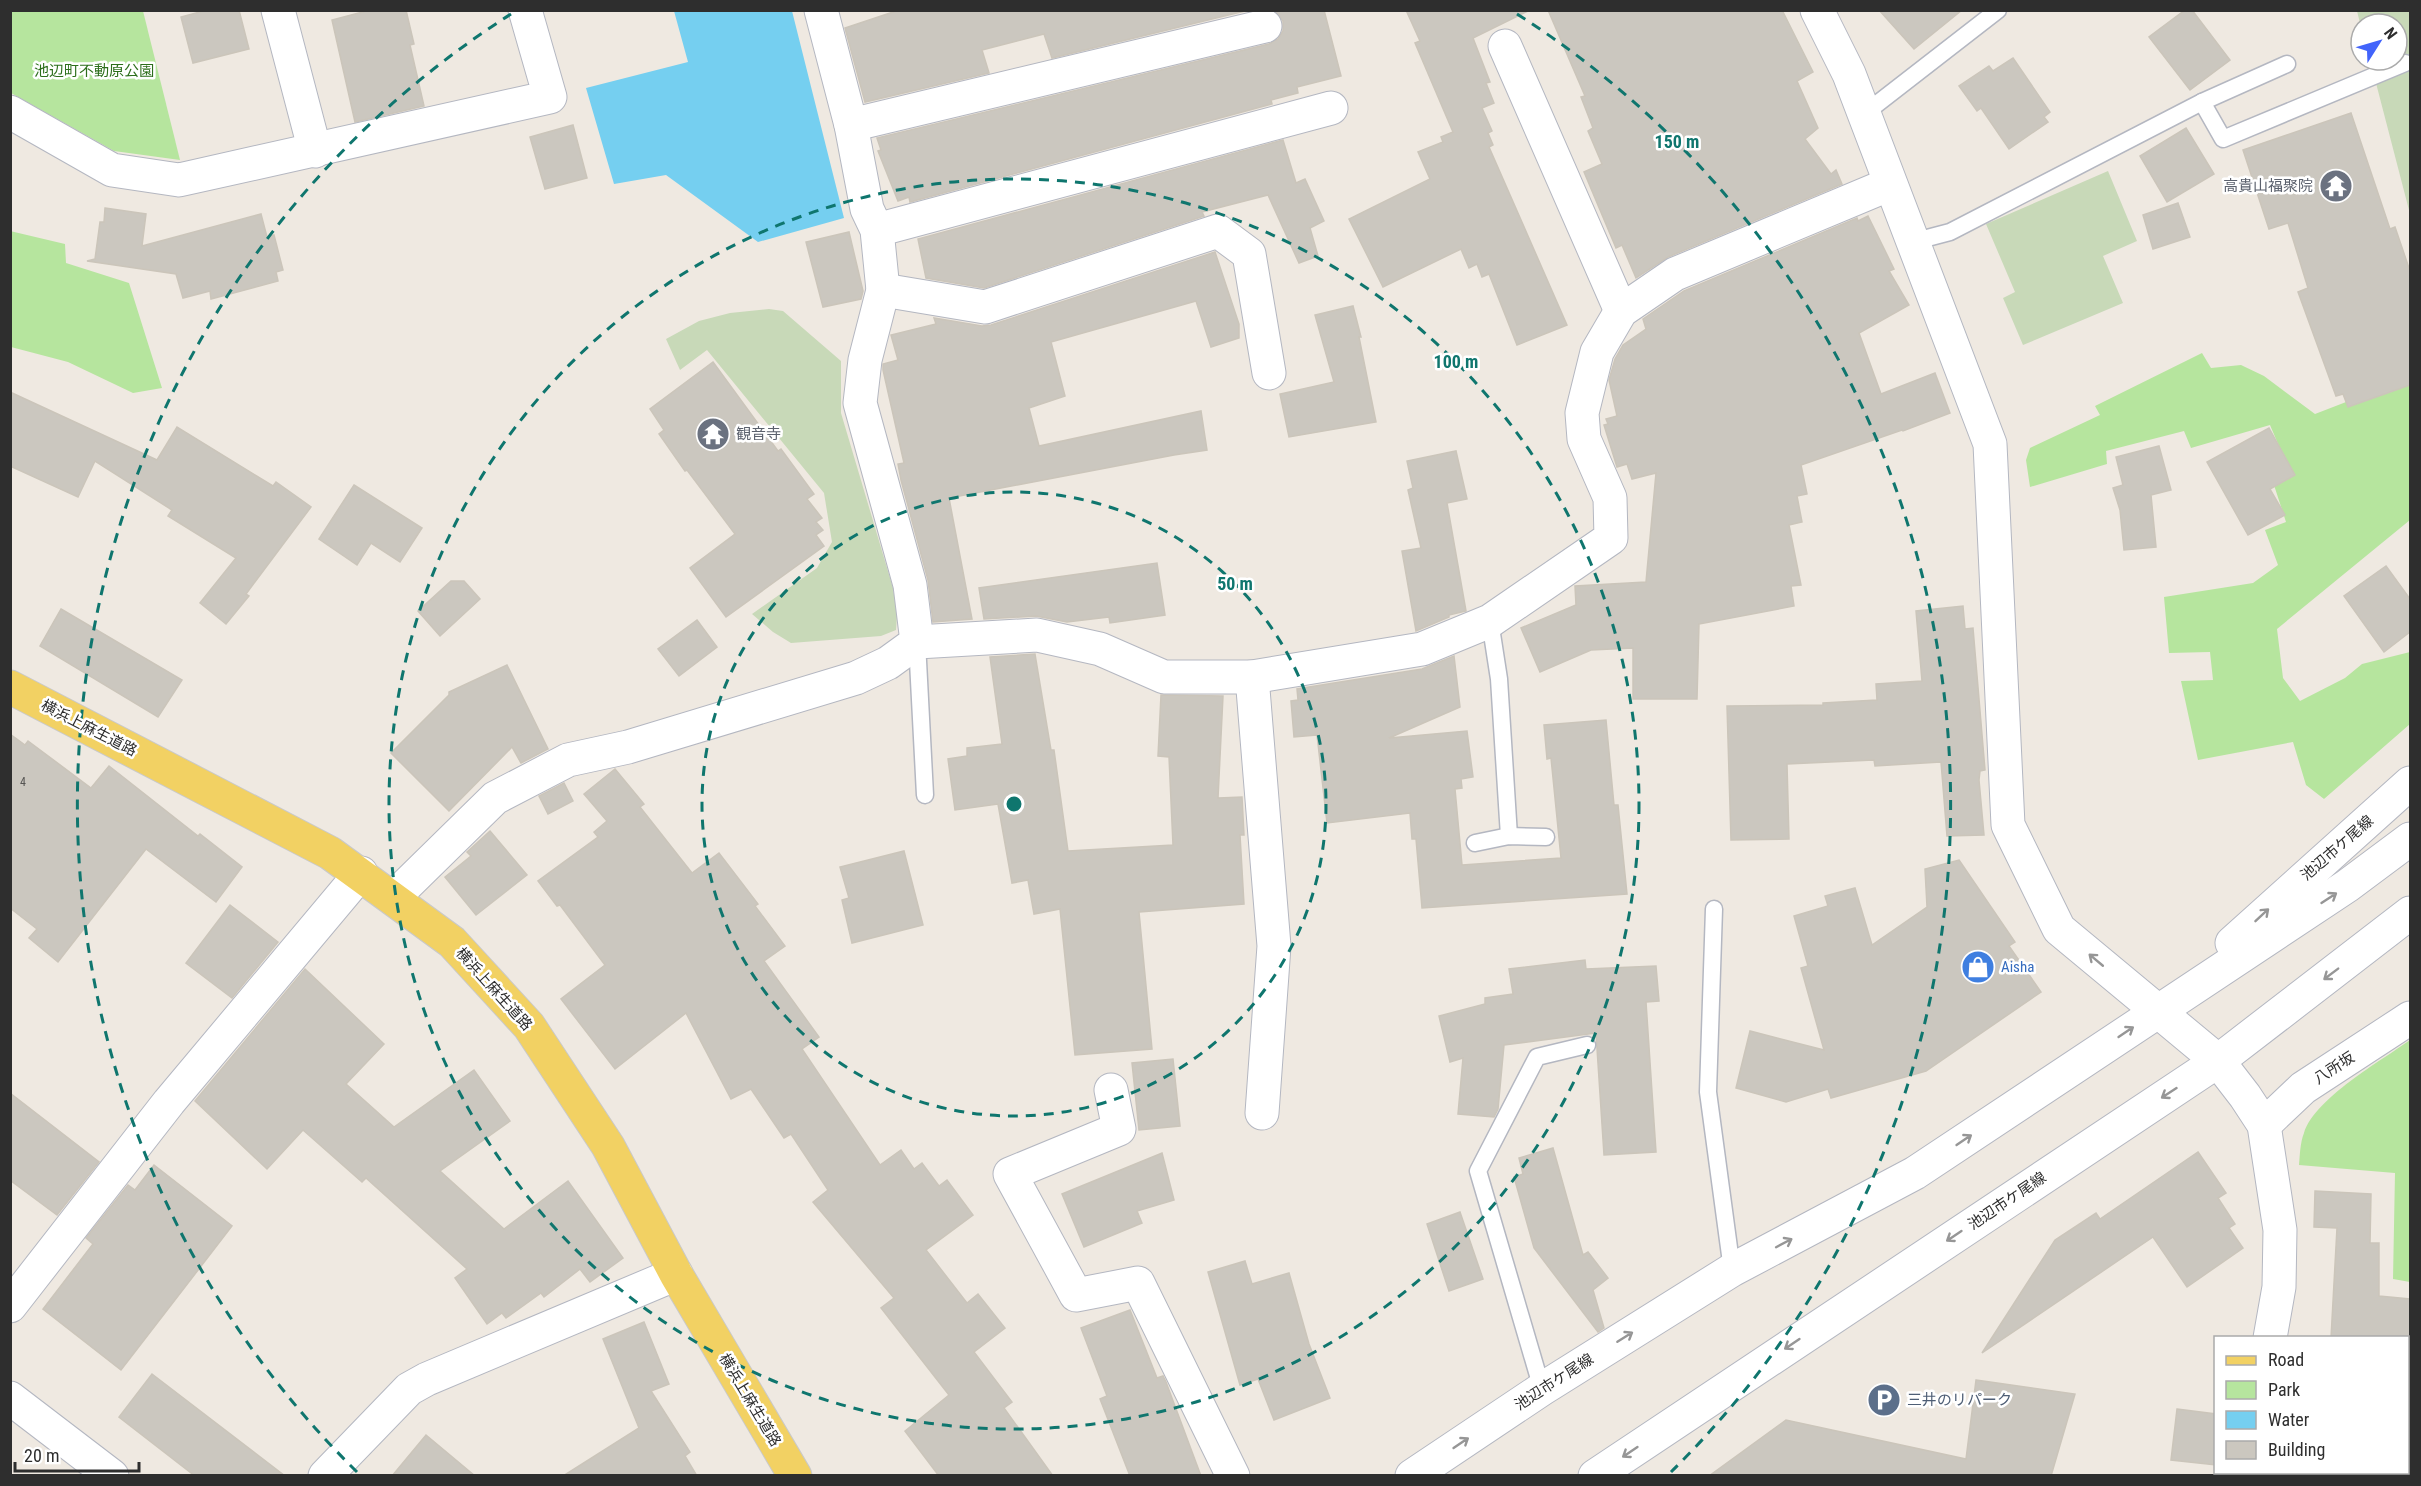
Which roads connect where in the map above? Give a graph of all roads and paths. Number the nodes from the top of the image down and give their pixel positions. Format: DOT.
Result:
graph roads {
  1 [pos="278,10"];
  2 [pos="525,10"];
  3 [pos="821,10"];
  4 [pos="1817,10"];
  5 [pos="1998,10"];
  6 [pos="1265,26"];
  7 [pos="1505,46"];
  8 [pos="2287,64"];
  9 [pos="2383,72"];
  10 [pos="2202,102"];
  11 [pos="1331,108"];
  12 [pos="10,112"];
  13 [pos="1864,114"];
  14 [pos="851,125"];
  15 [pos="315,151"];
  16 [pos="1890,184"];
  17 [pos="877,230"];
  18 [pos="1912,242"];
  19 [pos="883,290"];
  20 [pos="1621,311"];
  21 [pos="1269,372"];
  22 [pos="1490,621"];
  23 [pos="917,642"];
  24 [pos="1252,677"];
  25 [pos="12,691"];
  26 [pos="2410,783"];
  27 [pos="925,795"];
  28 [pos="1509,836"];
  29 [pos="1546,837"];
  30 [pos="2410,839"];
  31 [pos="1475,843"];
  32 [pos="361,873"];
  33 [pos="393,898"];
  34 [pos="1714,909"];
  35 [pos="2410,913"];
  36 [pos="2157,1011"];
  37 [pos="2410,1018"];
  38 [pos="1587,1045"];
  39 [pos="2218,1061"];
  40 [pos="1111,1090"];
  41 [pos="1262,1113"];
  42 [pos="2264,1125"];
  43 [pos="1732,1270"];
  44 [pos="676,1274"];
  45 [pos="10,1306"];
  46 [pos="2270,1336"];
  47 [pos="1542,1389"];
  48 [pos="10,1398"];
  49 [pos="112,1476"];
  50 [pos="324,1476"];
  51 [pos="795,1476"];
  52 [pos="1233,1476"];
  53 [pos="1412,1476"];
  54 [pos="1595,1476"];
  1 -- 15 [label="street"];
  2 -- 15 [label="street"];
  3 -- 14 [label="street"];
  4 -- 13 [label="street"];
  5 -- 13 [label="lane"];
  6 -- 14 [label="street"];
  7 -- 20 [label="street"];
  8 -- 10 [label="lane"];
  9 -- 10 [label="lane"];
  10 -- 18 [label="lane"];
  11 -- 17 [label="street"];
  12 -- 15 [label="street"];
  13 -- 16 [label="street"];
  14 -- 17 [label="street"];
  16 -- 18 [label="street"];
  16 -- 20 [label="street"];
  17 -- 19 [label="street"];
  36 -- 18 [label="street, one-way"];
  19 -- 21 [label="street"];
  19 -- 23 [label="street"];
  20 -- 22 [label="street"];
  22 -- 24 [label="street"];
  22 -- 28 [label="lane"];
  23 -- 24 [label="street"];
  23 -- 27 [label="lane"];
  23 -- 33 [label="street"];
  24 -- 41 [label="street"];
  25 -- 32 [label="main road, 横浜上麻生道路"];
  36 -- 26 [label="street, 池辺市ケ尾線, one-way"];
  28 -- 29 [label="lane"];
  28 -- 31 [label="lane"];
  36 -- 30 [label="street, 池辺市ケ尾線, one-way"];
  32 -- 33 [label="main road, 横浜上麻生道路"];
  32 -- 45 [label="street"];
  33 -- 44 [label="main road, 横浜上麻生道路"];
  34 -- 43 [label="lane"];
  35 -- 39 [label="street, 池辺市ケ尾線, one-way"];
  36 -- 39 [label="street"];
  43 -- 36 [label="street, 池辺市ケ尾線, one-way"];
  37 -- 42 [label="street, 八所坂"];
  38 -- 47 [label="lane"];
  39 -- 42 [label="street"];
  39 -- 54 [label="street, 池辺市ケ尾線, one-way"];
  40 -- 52 [label="street"];
  42 -- 46 [label="street"];
  47 -- 43 [label="street, 池辺市ケ尾線, one-way"];
  44 -- 50 [label="street"];
  44 -- 51 [label="main road, 横浜上麻生道路"];
  53 -- 47 [label="street, 池辺市ケ尾線, one-way"];
  48 -- 49 [label="street"];
}
